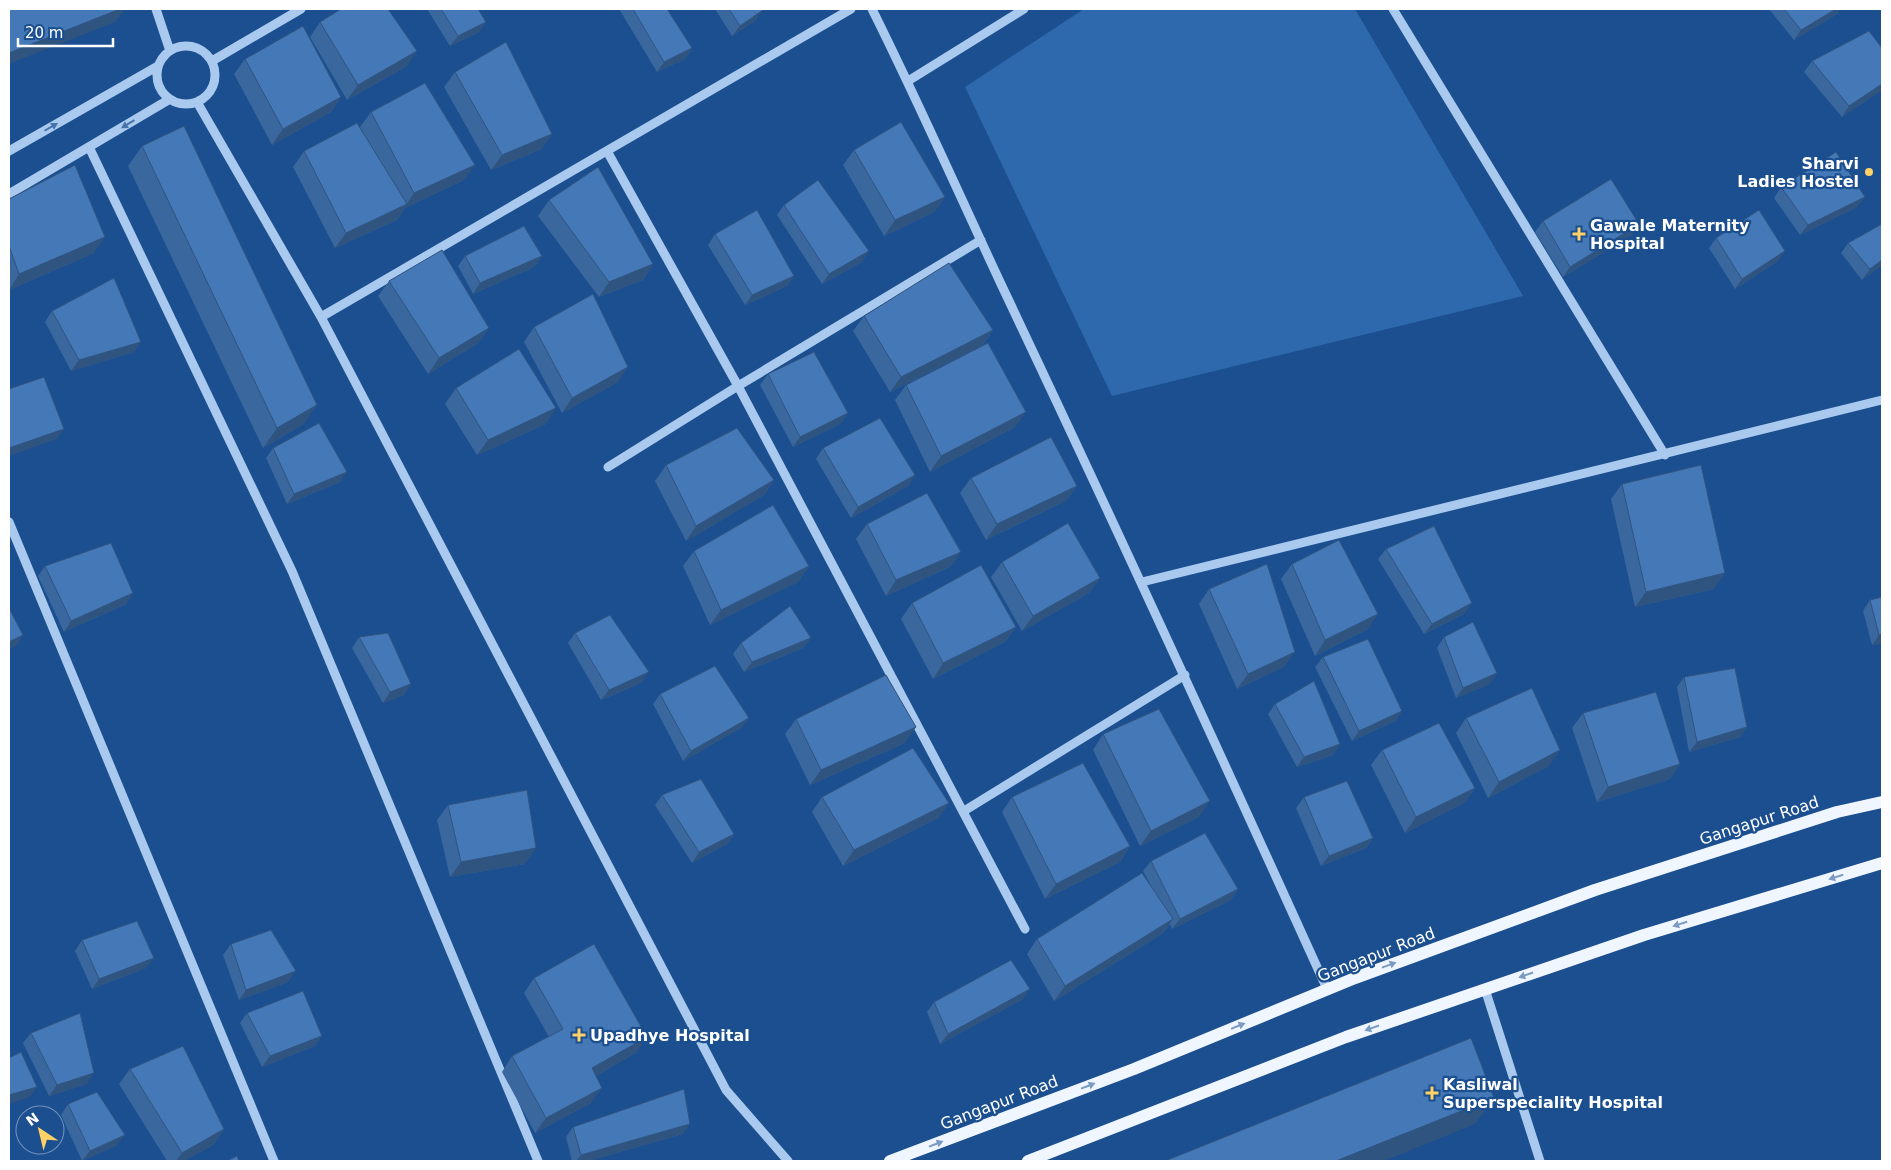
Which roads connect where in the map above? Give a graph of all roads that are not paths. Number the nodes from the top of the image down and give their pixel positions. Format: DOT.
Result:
graph roads {
  1 [pos="156,9"];
  2 [pos="301,9"];
  3 [pos="851,9"];
  4 [pos="872,9"];
  5 [pos="1024,9"];
  6 [pos="1393,9"];
  7 [pos="170,51"];
  8 [pos="212,61"];
  9 [pos="158,66"];
  10 [pos="908,81"];
  11 [pos="170,99"];
  12 [pos="197,102"];
  13 [pos="89,147"];
  14 [pos="9,152"];
  15 [pos="607,152"];
  16 [pos="9,194"];
  17 [pos="981,240"];
  18 [pos="321,316"];
  19 [pos="738,386"];
  20 [pos="1882,400"];
  21 [pos="1665,455"];
  22 [pos="608,467"];
  23 [pos="9,522"];
  24 [pos="1142,582"];
  25 [pos="1185,675"];
  26 [pos="1882,802"];
  27 [pos="964,811"];
  28 [pos="1882,863"];
  29 [pos="1025,929"];
  30 [pos="1327,989"];
  31 [pos="1485,989"];
  32 [pos="274,1161"];
  33 [pos="538,1161"];
  34 [pos="788,1161"];
  35 [pos="890,1161"];
  36 [pos="1028,1161"];
  37 [pos="1540,1161"];
  1 -- 7 [label="street"];
  2 -- 8 [label="street"];
  3 -- 15 [label="street"];
  4 -- 10 [label="street"];
  5 -- 10 [label="street"];
  6 -- 21 [label="street"];
  7 -- 8 [label="street"];
  7 -- 9 [label="street"];
  8 -- 12 [label="street"];
  9 -- 11 [label="street"];
  14 -- 9 [label="street, one-way"];
  10 -- 17 [label="street"];
  11 -- 12 [label="street"];
  11 -- 13 [label="street, one-way"];
  12 -- 18 [label="street"];
  13 -- 16 [label="street"];
  13 -- 33 [label="street"];
  15 -- 18 [label="street"];
  15 -- 19 [label="street"];
  17 -- 19 [label="street"];
  17 -- 24 [label="street"];
  18 -- 34 [label="street"];
  19 -- 22 [label="street"];
  19 -- 27 [label="street"];
  20 -- 21 [label="street"];
  21 -- 24 [label="street"];
  23 -- 32 [label="street"];
  24 -- 25 [label="street"];
  25 -- 27 [label="street"];
  25 -- 30 [label="street"];
  30 -- 26 [label="main road, Gangapur Road, one-way"];
  27 -- 29 [label="street"];
  28 -- 31 [label="main road, one-way"];
  35 -- 30 [label="main road, Gangapur Road, one-way"];
  31 -- 36 [label="main road, one-way"];
  31 -- 37 [label="street"];
}
